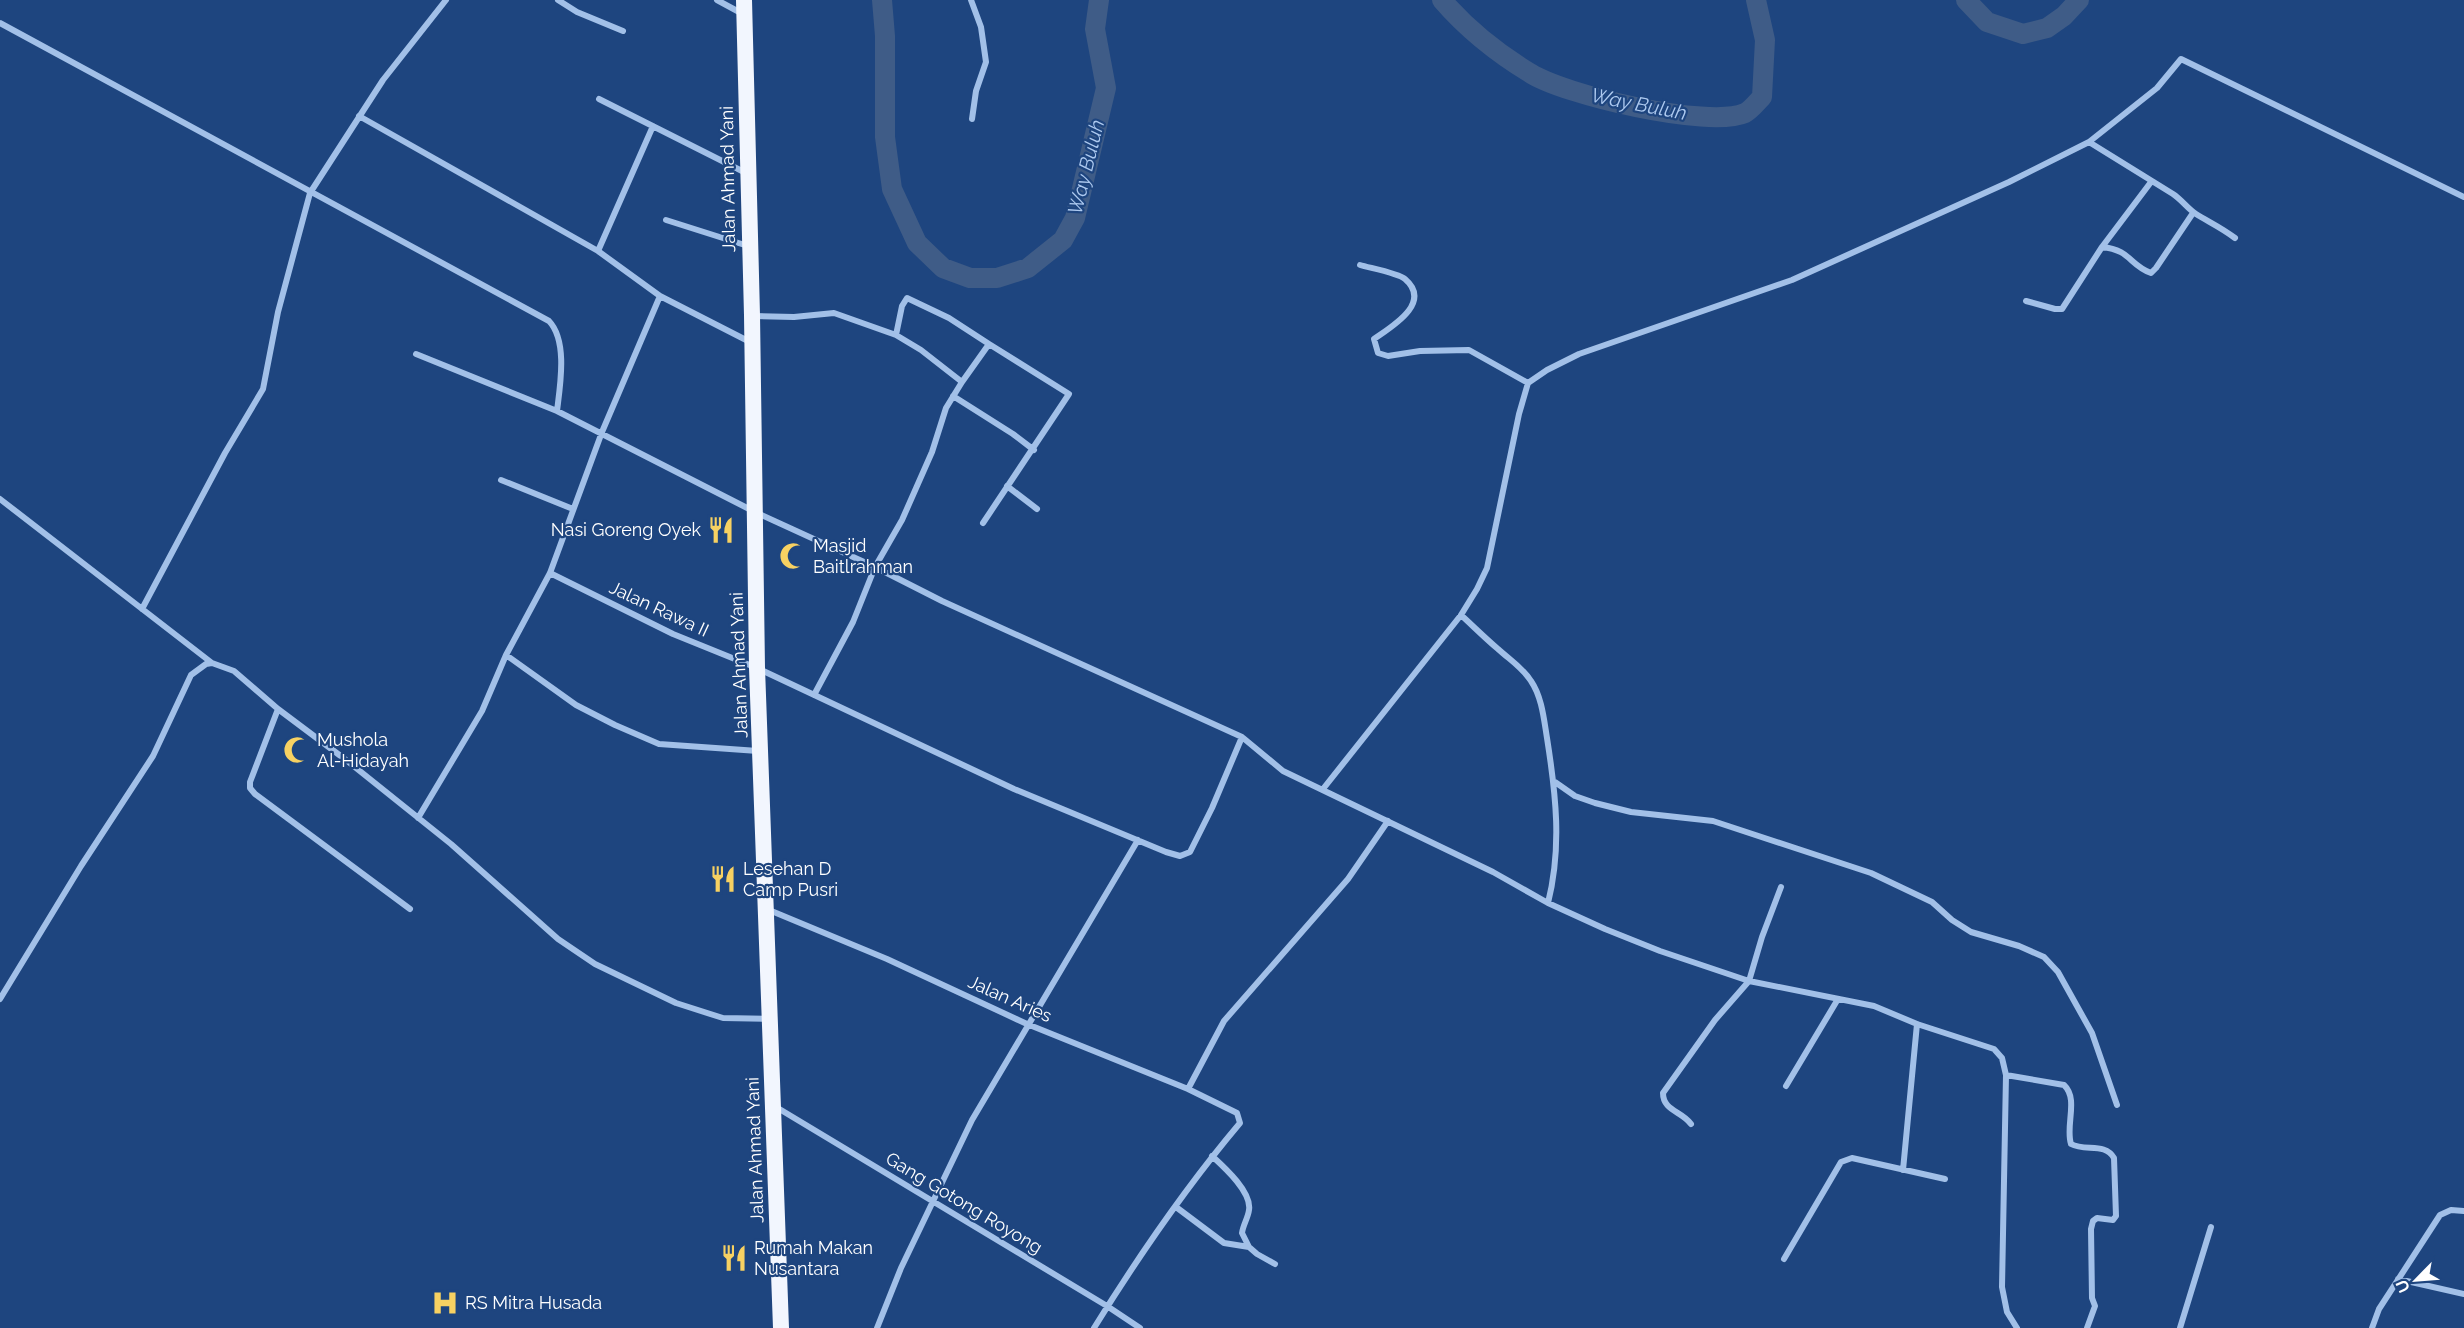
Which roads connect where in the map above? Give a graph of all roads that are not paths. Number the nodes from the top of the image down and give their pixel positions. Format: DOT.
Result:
graph roads {
  1 [pos="446,0"];
  2 [pos="558,0"];
  3 [pos="717,0"];
  4 [pos="971,0"];
  5 [pos="744,8"];
  6 [pos="0,23"];
  7 [pos="623,31"];
  8 [pos="599,99"];
  9 [pos="359,116"];
  10 [pos="972,119"];
  11 [pos="653,126"];
  12 [pos="2089,142"];
  13 [pos="747,174"];
  14 [pos="2151,182"];
  15 [pos="310,193"];
  16 [pos="2464,197"];
  17 [pos="2193,213"];
  18 [pos="666,220"];
  19 [pos="2235,238"];
  20 [pos="749,247"];
  21 [pos="2102,247"];
  22 [pos="598,251"];
  23 [pos="1360,265"];
  24 [pos="660,297"];
  25 [pos="2026,301"];
  26 [pos="752,315"];
  27 [pos="896,335"];
  28 [pos="752,343"];
  29 [pos="989,344"];
  30 [pos="416,354"];
  31 [pos="962,382"];
  32 [pos="1528,383"];
  33 [pos="954,396"];
  34 [pos="557,411"];
  35 [pos="602,432"];
  36 [pos="1034,450"];
  37 [pos="501,480"];
  38 [pos="1007,486"];
  39 [pos="0,499"];
  40 [pos="573,509"];
  41 [pos="1037,509"];
  42 [pos="755,512"];
  43 [pos="983,524"];
  44 [pos="875,567"];
  45 [pos="550,573"];
  46 [pos="142,609"];
  47 [pos="1461,615"];
  48 [pos="506,655"];
  49 [pos="212,663"];
  50 [pos="757,668"];
  51 [pos="814,695"];
  52 [pos="278,709"];
  53 [pos="1242,737"];
  54 [pos="761,751"];
  55 [pos="1555,782"];
  56 [pos="1323,789"];
  57 [pos="418,818"];
  58 [pos="1388,821"];
  59 [pos="1138,840"];
  60 [pos="1781,887"];
  61 [pos="1548,903"];
  62 [pos="410,909"];
  63 [pos="766,909"];
  64 [pos="1749,981"];
  65 [pos="0,999"];
  66 [pos="1838,999"];
  67 [pos="770,1019"];
  68 [pos="1027,1024"];
  69 [pos="1917,1024"];
  70 [pos="2006,1075"];
  71 [pos="1786,1086"];
  72 [pos="1188,1089"];
  73 [pos="773,1105"];
  74 [pos="2117,1105"];
  75 [pos="1691,1124"];
  76 [pos="1212,1156"];
  77 [pos="1903,1170"];
  78 [pos="1945,1179"];
  79 [pos="931,1202"];
  80 [pos="1176,1207"];
  81 [pos="2464,1211"];
  82 [pos="2211,1227"];
  83 [pos="1249,1247"];
  84 [pos="1784,1259"];
  85 [pos="1275,1264"];
  86 [pos="2398,1280"];
  87 [pos="2464,1294"];
  88 [pos="1107,1306"];
  89 [pos="781,1328"];
  90 [pos="877,1328"];
  91 [pos="1094,1328"];
  92 [pos="1140,1328"];
  93 [pos="2017,1328"];
  94 [pos="2086,1328"];
  95 [pos="2180,1328"];
  96 [pos="2372,1328"];
  1 -- 9 [label="street"];
  2 -- 7 [label="street"];
  3 -- 5 [label="street"];
  4 -- 10 [label="street"];
  5 -- 13 [label="highway, Jalan Ahmad Yani"];
  6 -- 15 [label="street"];
  8 -- 11 [label="street"];
  9 -- 15 [label="street"];
  9 -- 22 [label="street"];
  11 -- 13 [label="street"];
  11 -- 22 [label="street"];
  12 -- 14 [label="street"];
  12 -- 16 [label="street"];
  12 -- 32 [label="street"];
  13 -- 20 [label="highway, Jalan Ahmad Yani"];
  14 -- 17 [label="street"];
  14 -- 21 [label="street"];
  15 -- 34 [label="street"];
  15 -- 46 [label="street"];
  17 -- 19 [label="street"];
  17 -- 21 [label="street"];
  18 -- 20 [label="street"];
  20 -- 26 [label="highway, Jalan Ahmad Yani"];
  21 -- 25 [label="street"];
  22 -- 24 [label="street"];
  23 -- 32 [label="street"];
  24 -- 28 [label="street"];
  24 -- 35 [label="street"];
  26 -- 27 [label="street"];
  26 -- 28 [label="highway, Jalan Ahmad Yani"];
  27 -- 29 [label="street"];
  27 -- 31 [label="street"];
  28 -- 42 [label="highway, Jalan Ahmad Yani"];
  29 -- 31 [label="street"];
  29 -- 36 [label="street"];
  30 -- 34 [label="street"];
  31 -- 33 [label="street"];
  32 -- 47 [label="street"];
  33 -- 36 [label="street"];
  33 -- 44 [label="street"];
  34 -- 35 [label="street"];
  35 -- 40 [label="street"];
  35 -- 42 [label="street"];
  36 -- 38 [label="street"];
  37 -- 40 [label="street"];
  38 -- 41 [label="street"];
  38 -- 43 [label="street"];
  39 -- 46 [label="street"];
  40 -- 45 [label="street"];
  42 -- 44 [label="street"];
  42 -- 50 [label="highway, Jalan Ahmad Yani"];
  44 -- 51 [label="street"];
  44 -- 53 [label="street"];
  45 -- 48 [label="street"];
  45 -- 50 [label="street, Jalan Rawa II"];
  46 -- 49 [label="street"];
  47 -- 55 [label="street"];
  47 -- 56 [label="street"];
  48 -- 54 [label="street"];
  48 -- 57 [label="street"];
  49 -- 52 [label="street"];
  49 -- 65 [label="street"];
  50 -- 51 [label="street, Jalan Rawa II"];
  50 -- 54 [label="highway, Jalan Ahmad Yani"];
  51 -- 59 [label="street, Jalan Rawa II"];
  52 -- 57 [label="street"];
  52 -- 62 [label="street"];
  53 -- 56 [label="street"];
  53 -- 59 [label="street, Jalan Rawa II"];
  54 -- 63 [label="highway, Jalan Ahmad Yani"];
  55 -- 61 [label="street"];
  55 -- 74 [label="street"];
  56 -- 58 [label="street"];
  57 -- 67 [label="street"];
  58 -- 61 [label="street"];
  58 -- 72 [label="street"];
  59 -- 68 [label="street"];
  60 -- 64 [label="street"];
  61 -- 64 [label="street"];
  63 -- 67 [label="highway, Jalan Ahmad Yani"];
  63 -- 68 [label="street, Jalan Aries"];
  64 -- 66 [label="street"];
  64 -- 75 [label="street"];
  66 -- 69 [label="street"];
  66 -- 71 [label="street"];
  67 -- 73 [label="highway, Jalan Ahmad Yani"];
  68 -- 72 [label="street, Jalan Aries"];
  68 -- 79 [label="street"];
  69 -- 70 [label="street"];
  69 -- 77 [label="street"];
  70 -- 93 [label="street"];
  70 -- 94 [label="street"];
  72 -- 76 [label="street, Jalan Aries"];
  73 -- 79 [label="street, Gang Gotong Royong"];
  73 -- 89 [label="highway, Jalan Ahmad Yani"];
  76 -- 80 [label="street"];
  76 -- 83 [label="street"];
  77 -- 78 [label="street"];
  77 -- 84 [label="street"];
  79 -- 88 [label="street, Gang Gotong Royong"];
  79 -- 90 [label="street"];
  80 -- 83 [label="street"];
  80 -- 88 [label="street"];
  81 -- 86 [label="street"];
  82 -- 95 [label="street"];
  83 -- 85 [label="street"];
  86 -- 87 [label="street"];
  86 -- 96 [label="street"];
  88 -- 91 [label="street"];
  88 -- 92 [label="street, Gang Gotong Royong"];
}
